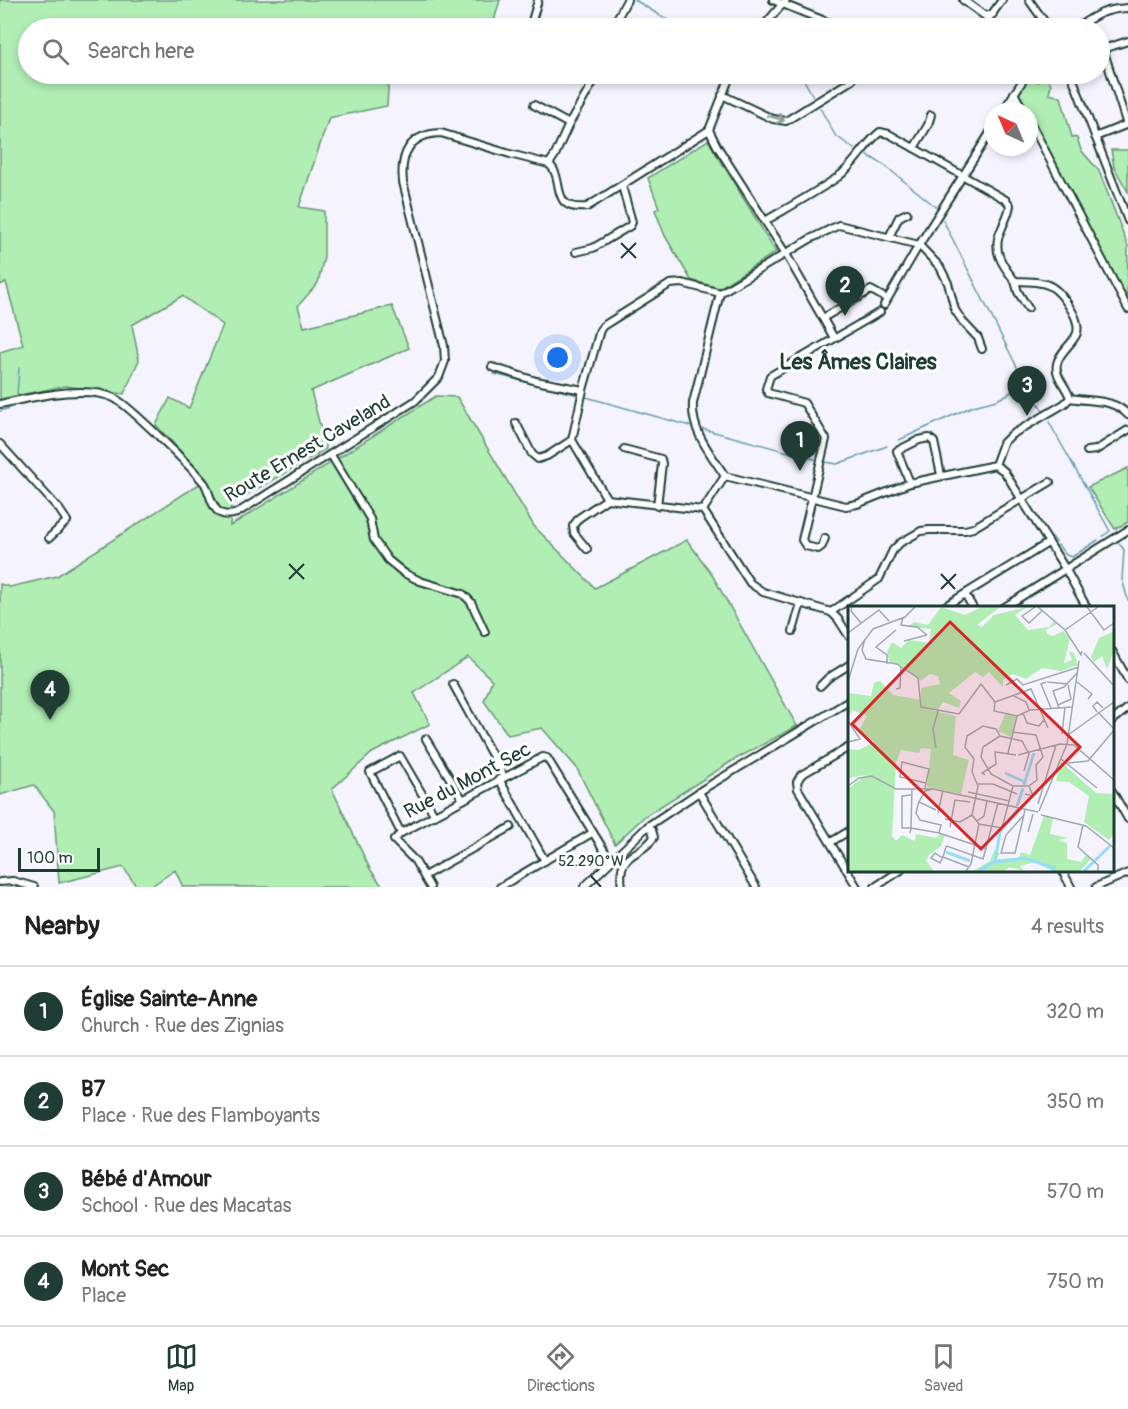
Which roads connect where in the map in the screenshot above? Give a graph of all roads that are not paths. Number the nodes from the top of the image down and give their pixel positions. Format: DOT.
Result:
graph roads {
  1 [pos="538,0"];
  2 [pos="627,0"];
  3 [pos="773,0"];
  4 [pos="963,0"];
  5 [pos="1002,0"];
  6 [pos="1029,0"];
  7 [pos="784,2"];
  8 [pos="1128,8"];
  9 [pos="993,14"];
  10 [pos="533,18"];
  11 [pos="617,18"];
  12 [pos="770,18"];
  13 [pos="820,18"];
  14 [pos="990,18"];
  15 [pos="1042,18"];
  16 [pos="1090,18"];
  17 [pos="1128,41"];
  18 [pos="1110,47"];
  19 [pos="1110,70"];
  20 [pos="592,84"];
  21 [pos="727,84"];
  22 [pos="846,84"];
  23 [pos="1020,84"];
  24 [pos="1075,84"];
  25 [pos="1014,93"];
  26 [pos="722,95"];
  27 [pos="1008,102"];
  28 [pos="1019,102"];
  29 [pos="534,105"];
  30 [pos="931,115"];
  31 [pos="569,124"];
  32 [pos="1128,124"];
  33 [pos="709,130"];
  34 [pos="1038,137"];
  35 [pos="1095,137"];
  36 [pos="984,143"];
  37 [pos="914,148"];
  38 [pos="549,164"];
  39 [pos="964,176"];
  40 [pos="622,186"];
  41 [pos="906,213"];
  42 [pos="765,221"];
  43 [pos="1128,221"];
  44 [pos="889,237"];
  45 [pos="919,245"];
  46 [pos="576,252"];
  47 [pos="786,254"];
  48 [pos="1015,281"];
  49 [pos="720,293"];
  50 [pos="834,294"];
  51 [pos="849,303"];
  52 [pos="1028,308"];
  53 [pos="1128,309"];
  54 [pos="880,312"];
  55 [pos="823,318"];
  56 [pos="834,338"];
  57 [pos="982,349"];
  58 [pos="492,368"];
  59 [pos="582,390"];
  60 [pos="1070,398"];
  61 [pos="0,404"];
  62 [pos="1128,415"];
  63 [pos="516,423"];
  64 [pos="1128,430"];
  65 [pos="572,440"];
  66 [pos="0,444"];
  67 [pos="624,449"];
  68 [pos="1086,451"];
  69 [pos="331,455"];
  70 [pos="995,465"];
  71 [pos="941,475"];
  72 [pos="724,476"];
  73 [pos="1050,482"];
  74 [pos="910,483"];
  75 [pos="812,498"];
  76 [pos="607,499"];
  77 [pos="1021,500"];
  78 [pos="657,506"];
  79 [pos="703,510"];
  80 [pos="1128,530"];
  81 [pos="49,538"];
  82 [pos="825,538"];
  83 [pos="1048,543"];
  84 [pos="587,549"];
  85 [pos="1066,570"];
  86 [pos="965,594"];
  87 [pos="801,603"];
  88 [pos="945,606"];
  89 [pos="972,606"];
  90 [pos="1006,606"];
  91 [pos="1086,606"];
  92 [pos="831,612"];
  93 [pos="793,631"];
  94 [pos="485,632"];
  95 [pos="848,634"];
  96 [pos="1113,653"];
  97 [pos="848,666"];
  98 [pos="1128,680"];
  99 [pos="453,684"];
  100 [pos="820,686"];
  101 [pos="848,702"];
  102 [pos="1128,708"];
  103 [pos="1113,720"];
  104 [pos="426,739"];
  105 [pos="848,748"];
  106 [pos="502,778"];
  107 [pos="699,792"];
  108 [pos="1113,793"];
  109 [pos="463,800"];
  110 [pos="435,816"];
  111 [pos="1128,819"];
  112 [pos="648,825"];
  113 [pos="511,827"];
  114 [pos="848,832"];
  115 [pos="401,833"];
  116 [pos="592,833"];
  117 [pos="831,842"];
  118 [pos="610,860"];
  119 [pos="544,861"];
  120 [pos="848,871"];
  121 [pos="848,872"];
  122 [pos="898,872"];
  123 [pos="1063,872"];
  124 [pos="1128,873"];
  125 [pos="424,876"];
  126 [pos="0,882"];
  127 [pos="32,887"];
  128 [pos="430,887"];
  129 [pos="500,887"];
  130 [pos="584,887"];
  131 [pos="622,887"];
  132 [pos="756,887"];
  133 [pos="857,887"];
  134 [pos="875,887"];
  135 [pos="1071,887"];
  136 [pos="1096,887"];
  1 -- 10 [label="street"];
  2 -- 11 [label="street"];
  3 -- 7 [label="street"];
  4 -- 9 [label="street"];
  5 -- 9 [label="street"];
  6 -- 15 [label="street"];
  7 -- 12 [label="street"];
  7 -- 13 [label="street"];
  8 -- 16 [label="street"];
  9 -- 14 [label="street"];
  17 -- 18 [label="street"];
  19 -- 32 [label="street"];
  20 -- 31 [label="street"];
  21 -- 26 [label="street"];
  26 -- 22 [label="street, one-way"];
  23 -- 25 [label="street"];
  24 -- 35 [label="street"];
  25 -- 27 [label="street"];
  25 -- 28 [label="street"];
  26 -- 33 [label="street"];
  29 -- 31 [label="street"];
  30 -- 37 [label="street"];
  31 -- 38 [label="street"];
  32 -- 35 [label="street"];
  33 -- 40 [label="street"];
  33 -- 42 [label="street"];
  34 -- 53 [label="street"];
  35 -- 43 [label="street"];
  36 -- 39 [label="street"];
  37 -- 39 [label="street"];
  37 -- 42 [label="street"];
  38 -- 40 [label="street"];
  38 -- 69 [label="street, Route Ernest Caveland"];
  39 -- 45 [label="street"];
  39 -- 48 [label="street"];
  40 -- 46 [label="street"];
  41 -- 44 [label="street"];
  42 -- 47 [label="street"];
  44 -- 45 [label="street"];
  44 -- 47 [label="street"];
  45 -- 51 [label="street"];
  45 -- 57 [label="street"];
  47 -- 49 [label="street"];
  47 -- 55 [label="street"];
  48 -- 52 [label="street"];
  48 -- 60 [label="street"];
  49 -- 59 [label="street"];
  49 -- 72 [label="street"];
  50 -- 51 [label="street"];
  51 -- 55 [label="street"];
  54 -- 56 [label="street"];
  55 -- 56 [label="street"];
  56 -- 75 [label="street"];
  58 -- 59 [label="street"];
  59 -- 65 [label="street"];
  60 -- 62 [label="street"];
  60 -- 70 [label="street"];
  61 -- 69 [label="street, Route Ernest Caveland"];
  63 -- 65 [label="street"];
  64 -- 68 [label="street"];
  65 -- 76 [label="street"];
  66 -- 81 [label="street"];
  67 -- 78 [label="street"];
  69 -- 94 [label="street"];
  70 -- 71 [label="street"];
  70 -- 77 [label="street"];
  71 -- 74 [label="street"];
  71 -- 74 [label="street"];
  72 -- 75 [label="street"];
  72 -- 79 [label="street"];
  73 -- 77 [label="street"];
  74 -- 75 [label="street"];
  75 -- 82 [label="street"];
  76 -- 78 [label="street"];
  76 -- 84 [label="street"];
  77 -- 83 [label="street"];
  77 -- 92 [label="street"];
  78 -- 79 [label="street"];
  79 -- 87 [label="street"];
  80 -- 85 [label="street"];
  83 -- 85 [label="street"];
  83 -- 86 [label="street"];
  85 -- 90 [label="street"];
  85 -- 91 [label="street"];
  86 -- 88 [label="street"];
  86 -- 89 [label="street"];
  87 -- 92 [label="street"];
  87 -- 93 [label="street"];
  92 -- 95 [label="street"];
  96 -- 98 [label="street"];
  97 -- 100 [label="street"];
  99 -- 106 [label="street"];
  101 -- 107 [label="street"];
  102 -- 103 [label="street"];
  104 -- 109 [label="street"];
  105 -- 117 [label="street"];
  106 -- 109 [label="street, Rue du Mont Sec"];
  106 -- 116 [label="street, Rue du Mont Sec"];
  106 -- 119 [label="street"];
  107 -- 112 [label="street"];
  107 -- 132 [label="street"];
  108 -- 111 [label="street"];
  109 -- 110 [label="street, Rue du Mont Sec"];
  110 -- 115 [label="street, Rue du Mont Sec"];
  110 -- 115 [label="street"];
  112 -- 118 [label="street"];
  112 -- 131 [label="street"];
  113 -- 125 [label="street"];
  114 -- 117 [label="street"];
  115 -- 125 [label="street, Rue du Mont Sec"];
  116 -- 118 [label="street, Rue du Mont Sec"];
  116 -- 119 [label="street"];
  117 -- 120 [label="street"];
  118 -- 130 [label="street"];
  119 -- 129 [label="street"];
  121 -- 133 [label="street"];
  122 -- 134 [label="street"];
  123 -- 135 [label="street"];
  124 -- 136 [label="street"];
  125 -- 128 [label="street"];
  126 -- 127 [label="street"];
}
